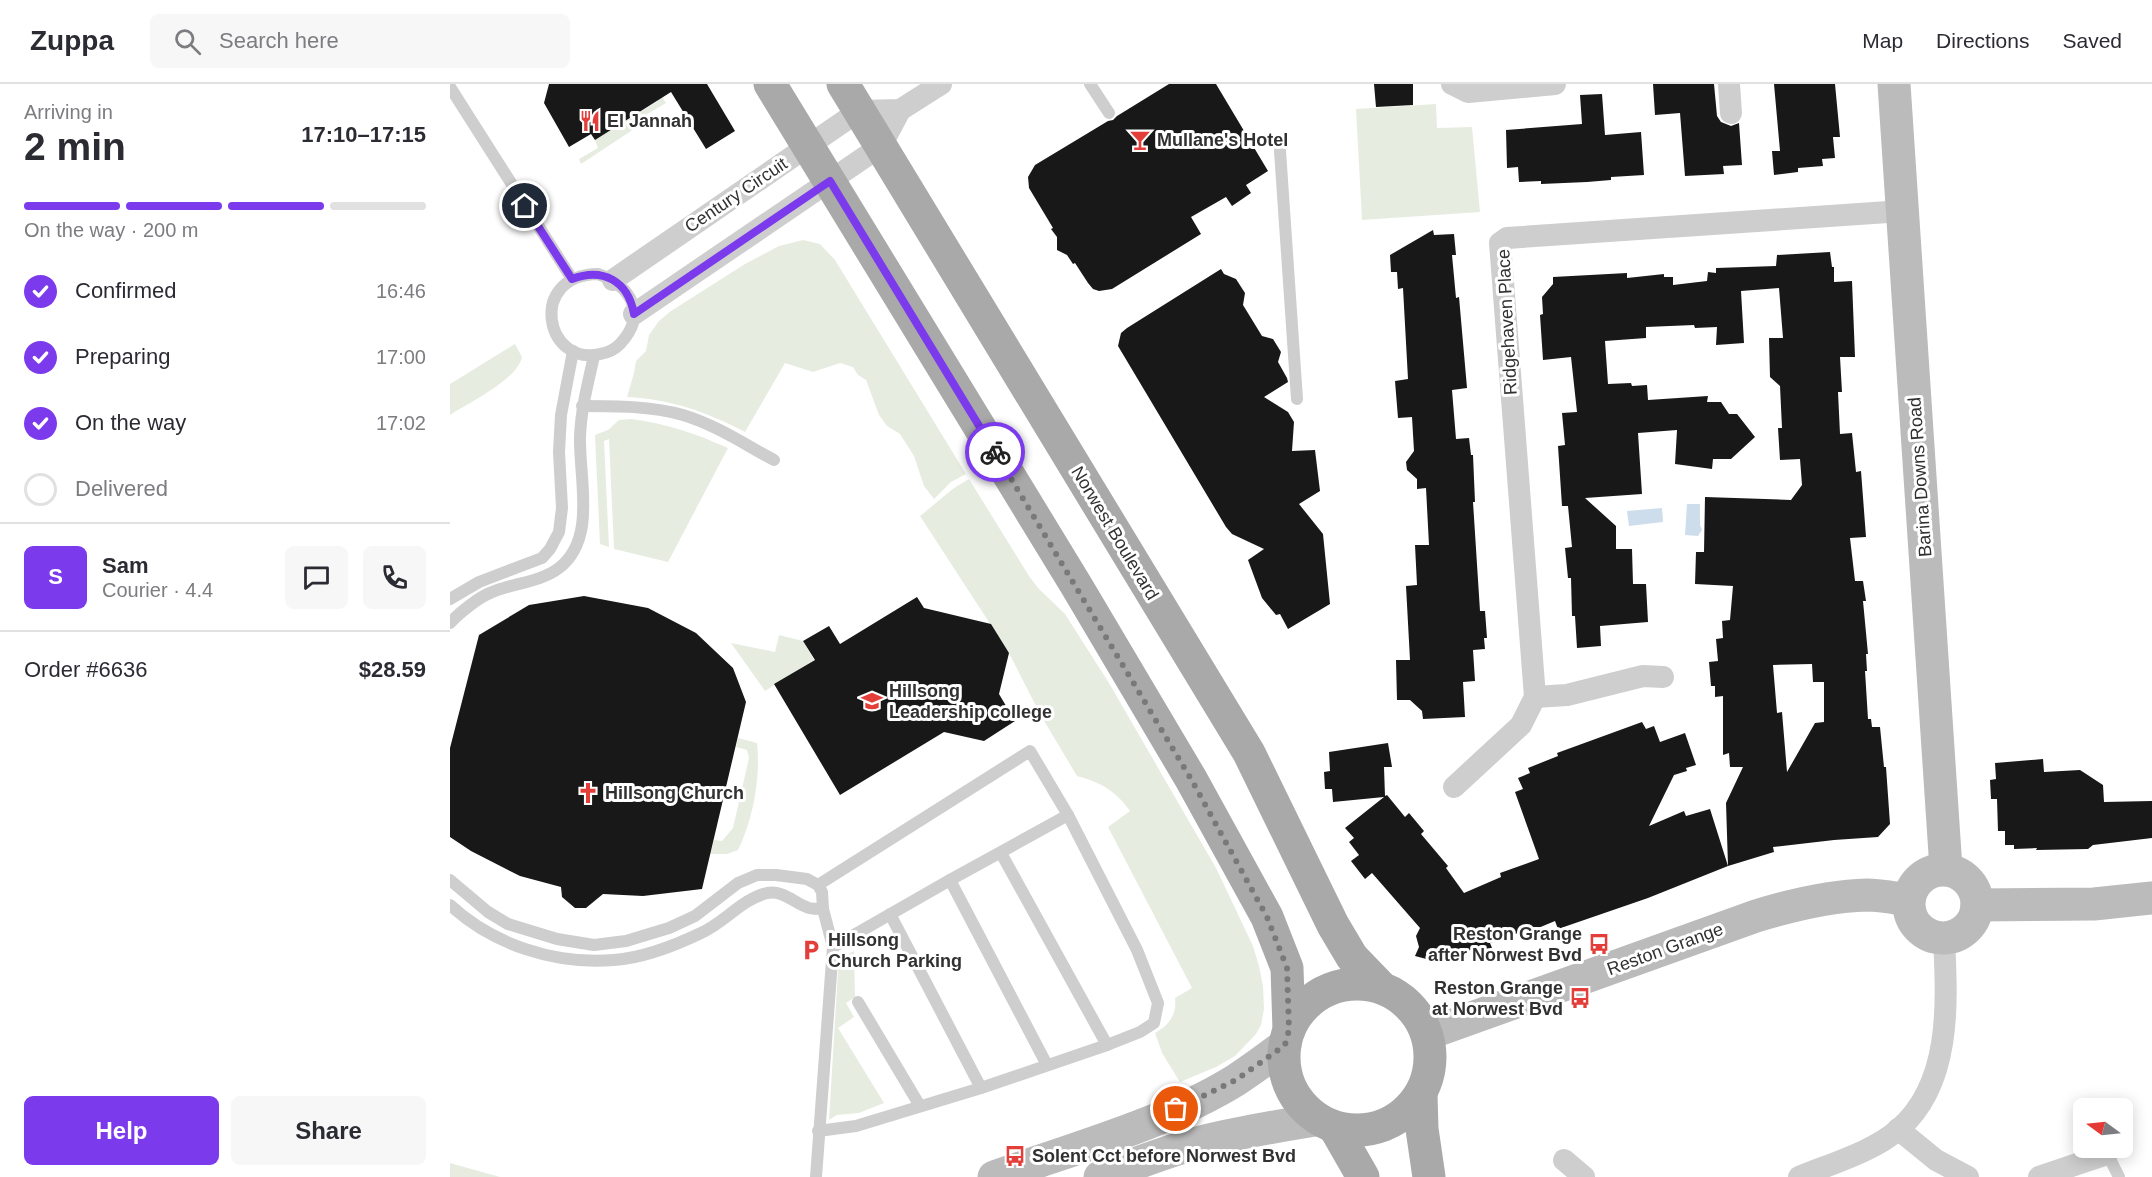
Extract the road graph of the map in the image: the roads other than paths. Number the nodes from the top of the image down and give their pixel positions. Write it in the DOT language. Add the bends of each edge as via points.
graph roads {
  1 [pos="770,84"];
  2 [pos="942,84"];
  3 [pos="1090,84"];
  4 [pos="1452,84"];
  5 [pos="1555,84"];
  6 [pos="1729,84"];
  7 [pos="1894,84"];
  8 [pos="455,87"];
  9 [pos="851,97"];
  10 [pos="900,110"];
  11 [pos="1731,112"];
  12 [pos="1109,113"];
  13 [pos="808,146"];
  14 [pos="881,146"];
  15 [pos="1280,151"];
  16 [pos="830,181"];
  17 [pos="1903,211"];
  18 [pos="572,279"];
  19 [pos="613,280"];
  20 [pos="634,314"];
  21 [pos="573,351"];
  22 [pos="594,356"];
  23 [pos="1297,399"];
  24 [pos="582,406"];
  25 [pos="774,460"];
  26 [pos="479,582"];
  27 [pos="488,593"];
  28 [pos="450,599"];
  29 [pos="451,621"];
  30 [pos="1663,677"];
  31 [pos="1534,697"];
  32 [pos="1454,787"];
  33 [pos="1068,815"];
  34 [pos="1001,853"];
  35 [pos="1946,869"];
  36 [pos="450,880"];
  37 [pos="950,880"];
  38 [pos="818,885"];
  39 [pos="2152,898"];
  40 [pos="1909,900"];
  41 [pos="450,905"];
  42 [pos="1977,906"];
  43 [pos="823,909"];
  44 [pos="890,914"];
  45 [pos="1944,938"];
  46 [pos="833,947"];
  47 [pos="1378,985"];
  48 [pos="858,1002"];
  49 [pos="1427,1034"];
  50 [pos="1287,1038"];
  51 [pos="1107,1045"];
  52 [pos="1047,1065"];
  53 [pos="981,1088"];
  54 [pos="1421,1095"];
  55 [pos="920,1106"];
  56 [pos="1325,1124"];
  57 [pos="1899,1130"];
  58 [pos="818,1131"];
  59 [pos="2088,1158"];
  60 [pos="2110,1158"];
  61 [pos="1564,1160"];
  62 [pos="816,1177"];
  63 [pos="994,1177"];
  64 [pos="1100,1177"];
  65 [pos="1363,1177"];
  66 [pos="1429,1177"];
  67 [pos="1584,1177"];
  68 [pos="1799,1177"];
  69 [pos="1968,1177"];
  70 [pos="2039,1177"];
  71 [pos="2119,1177"];
  1 -- 13 [label="main road"];
  2 -- 10 [label="street"];
  3 -- 12 [label="lane"];
  4 -- 5 [label="street" via="1468,92"];
  6 -- 11 [label="street"];
  7 -- 17 [label="street, Barina Downs Road"];
  8 -- 18 [label="lane"];
  9 -- 10 [label="street"];
  9 -- 13 [label="street, Century Circuit"];
  9 -- 14 [label="main road, Norwest Boulevard"];
  10 -- 14 [label="street"];
  13 -- 16 [label="main road"];
  13 -- 19 [label="street, Century Circuit"];
  14 -- 16 [label="street"];
  14 -- 47 [label="main road, Norwest Boulevard" via="1249,753 1333,925 1352,957"];
  15 -- 23 [label="lane"];
  16 -- 20 [label="street"];
  16 -- 50 [label="main road" via="1101,626 1267,917 1287,968"];
  17 -- 31 [label="street, Ridgehaven Place" via="1507,238 1500,243"];
  17 -- 35 [label="street, Barina Downs Road"];
  18 -- 19 [label="lane" via="598,274"];
  18 -- 21 [label="lane" via="555,297 551,312 555,334"];
  19 -- 20 [label="lane" via="629,296"];
  20 -- 22 [label="lane" via="618,346"];
  21 -- 22 [label="lane"];
  21 -- 26 [label="lane" via="561,415 559,532 542,558"];
  22 -- 24 [label="lane"];
  24 -- 25 [label="lane" via="683,415"];
  24 -- 27 [label="lane" via="583,527 579,542 560,567 545,576"];
  26 -- 27 [label="lane"];
  26 -- 28 [label="lane"];
  27 -- 29 [label="lane"];
  30 -- 31 [label="street" via="1643,676 1567,695"];
  31 -- 32 [label="street, Ridgehaven Place" via="1521,725"];
  33 -- 34 [label="lane"];
  33 -- 38 [label="lane" via="1030,751"];
  33 -- 51 [label="lane" via="1137,950 1158,1003 1154,1023"];
  34 -- 37 [label="lane"];
  34 -- 51 [label="lane"];
  35 -- 40 [label="street" via="1925,874 1911,890"];
  35 -- 42 [label="street" via="1965,877 1972,885"];
  36 -- 38 [label="lane" via="508,924 594,945 626,941 669,928 695,916 757,875 807,879"];
  37 -- 44 [label="lane"];
  37 -- 52 [label="lane"];
  38 -- 43 [label="lane"];
  39 -- 42 [label="street" via="2094,904"];
  40 -- 45 [label="street" via="1914,922 1922,931"];
  40 -- 49 [label="street, Reston Grange" via="1869,895 1794,905"];
  41 -- 43 [label="lane" via="494,937 547,955 581,960 616,960 671,946 704,932 770,892 783,894 810,909"];
  42 -- 45 [label="street" via="1963,931"];
  43 -- 46 [label="lane"];
  44 -- 46 [label="lane"];
  44 -- 53 [label="lane"];
  45 -- 57 [label="street" via="1946,985 1939,1058 1932,1084"];
  46 -- 58 [label="lane"];
  47 -- 49 [label="main road" via="1400,995 1416,1011"];
  47 -- 50 [label="main road" via="1359,982 1322,992 1302,1008"];
  48 -- 55 [label="lane"];
  49 -- 54 [label="main road" via="1430,1059"];
  50 -- 56 [label="main road" via="1285,1066 1289,1088 1300,1105"];
  50 -- 63 [label="street" via="1236,1080 1192,1103"];
  51 -- 52 [label="lane"];
  52 -- 53 [label="lane"];
  53 -- 55 [label="lane"];
  54 -- 56 [label="main road" via="1408,1110 1382,1125 1351,1130"];
  54 -- 66 [label="main road"];
  55 -- 58 [label="lane" via="856,1126"];
  56 -- 64 [label="street" via="1250,1131 1203,1141"];
  56 -- 65 [label="main road"];
  57 -- 68 [label="street"];
  57 -- 69 [label="street" via="1936,1160"];
  58 -- 62 [label="lane"];
  59 -- 70 [label="street"];
  60 -- 71 [label="lane"];
  61 -- 67 [label="street"];
}
